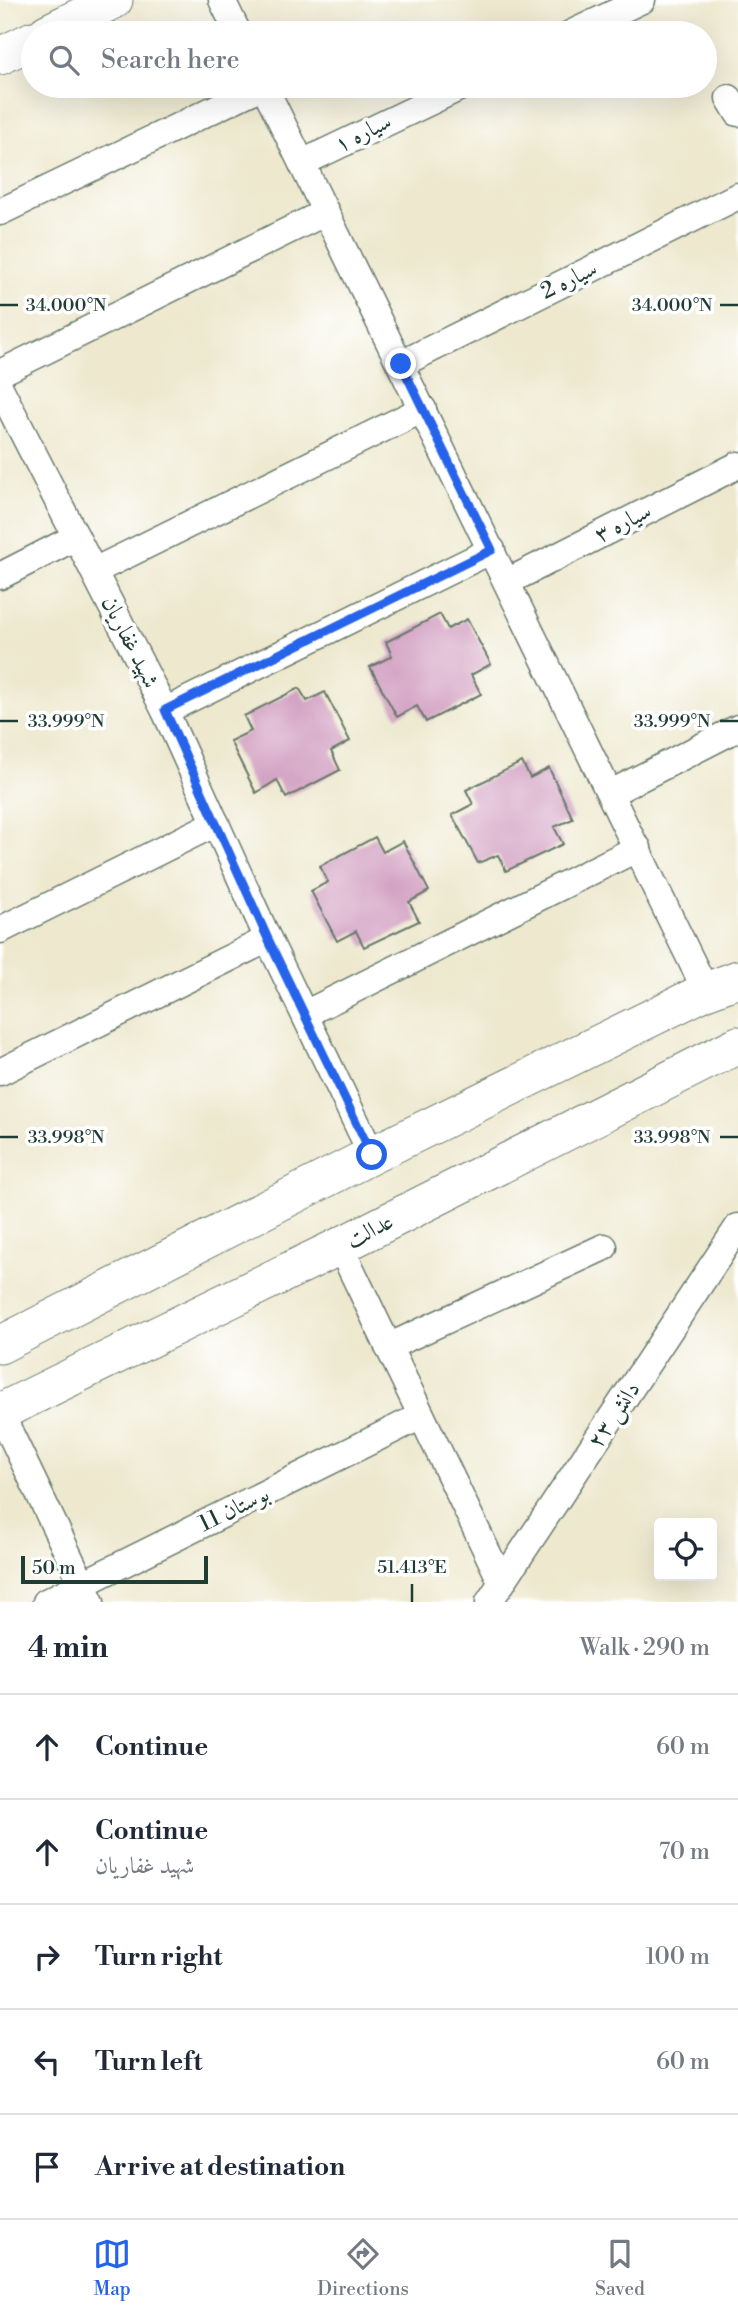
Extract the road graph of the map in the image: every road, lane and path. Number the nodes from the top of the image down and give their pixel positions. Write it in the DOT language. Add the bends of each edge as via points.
graph roads {
  1 [pos="114,0"];
  2 [pos="222,0"];
  3 [pos="642,0"];
  4 [pos="71,21"];
  5 [pos="232,21"];
  6 [pos="597,21"];
  7 [pos="21,46"];
  8 [pos="0,56"];
  9 [pos="238,98"];
  10 [pos="269,98"];
  11 [pos="438,98"];
  12 [pos="302,163"];
  13 [pos="738,196"];
  14 [pos="0,212"];
  15 [pos="326,212"];
  16 [pos="401,364"];
  17 [pos="0,373"];
  18 [pos="0,388"];
  19 [pos="423,409"];
  20 [pos="738,464"];
  21 [pos="76,537"];
  22 [pos="492,550"];
  23 [pos="94,571"];
  24 [pos="0,576"];
  25 [pos="507,582"];
  26 [pos="165,710"];
  27 [pos="738,728"];
  28 [pos="611,793"];
  29 [pos="216,823"];
  30 [pos="638,848"];
  31 [pos="0,930"];
  32 [pos="268,939"];
  33 [pos="722,985"];
  34 [pos="305,1014"];
  35 [pos="738,1045"];
  36 [pos="0,1072"];
  37 [pos="372,1155"];
  38 [pos="738,1227"];
  39 [pos="340,1246"];
  40 [pos="604,1247"];
  41 [pos="0,1345"];
  42 [pos="388,1348"];
  43 [pos="0,1412"];
  44 [pos="421,1416"];
  45 [pos="496,1592"];
  46 [pos="86,1593"];
  47 [pos="46,1602"];
  1 -- 4 [label="street"];
  2 -- 5 [label="street"];
  3 -- 6 [label="street"];
  7 -- 8 [label="street"];
  9 -- 14 [label="street"];
  10 -- 12 [label="street"];
  11 -- 12 [label="street, سیاره ۱"];
  12 -- 15 [label="street"];
  13 -- 16 [label="street, سیاره 2"];
  15 -- 16 [label="street"];
  15 -- 17 [label="street"];
  16 -- 19 [label="street"];
  18 -- 21 [label="street, شهید غفاریان"];
  19 -- 22 [label="street"];
  19 -- 23 [label="street"];
  20 -- 25 [label="street, سیاره ۳"];
  21 -- 23 [label="street, شهید غفاریان"];
  21 -- 24 [label="street"];
  22 -- 25 [label="street"];
  22 -- 26 [label="street"];
  23 -- 26 [label="street, شهید غفاریان"];
  25 -- 28 [label="street"];
  26 -- 29 [label="street, شهید غفاریان"];
  27 -- 28 [label="street"];
  28 -- 30 [label="street"];
  29 -- 31 [label="street"];
  29 -- 32 [label="street, شهید غفاریان"];
  30 -- 33 [label="street"];
  30 -- 34 [label="street"];
  32 -- 34 [label="street, شهید غفاریان"];
  32 -- 36 [label="street"];
  33 -- 37 [label="street"];
  34 -- 37 [label="street, شهید غفاریان"];
  35 -- 39 [label="street, عدالت"];
  37 -- 41 [label="street"];
  38 -- 45 [label="street, دانش ۲۳"];
  39 -- 42 [label="street"];
  39 -- 43 [label="street, عدالت"];
  40 -- 42 [label="street"];
  42 -- 44 [label="street"];
  43 -- 46 [label="street"];
  44 -- 45 [label="street"];
  44 -- 46 [label="street, بوستان 11"];
  46 -- 47 [label="street, بوستان 11"];
}
